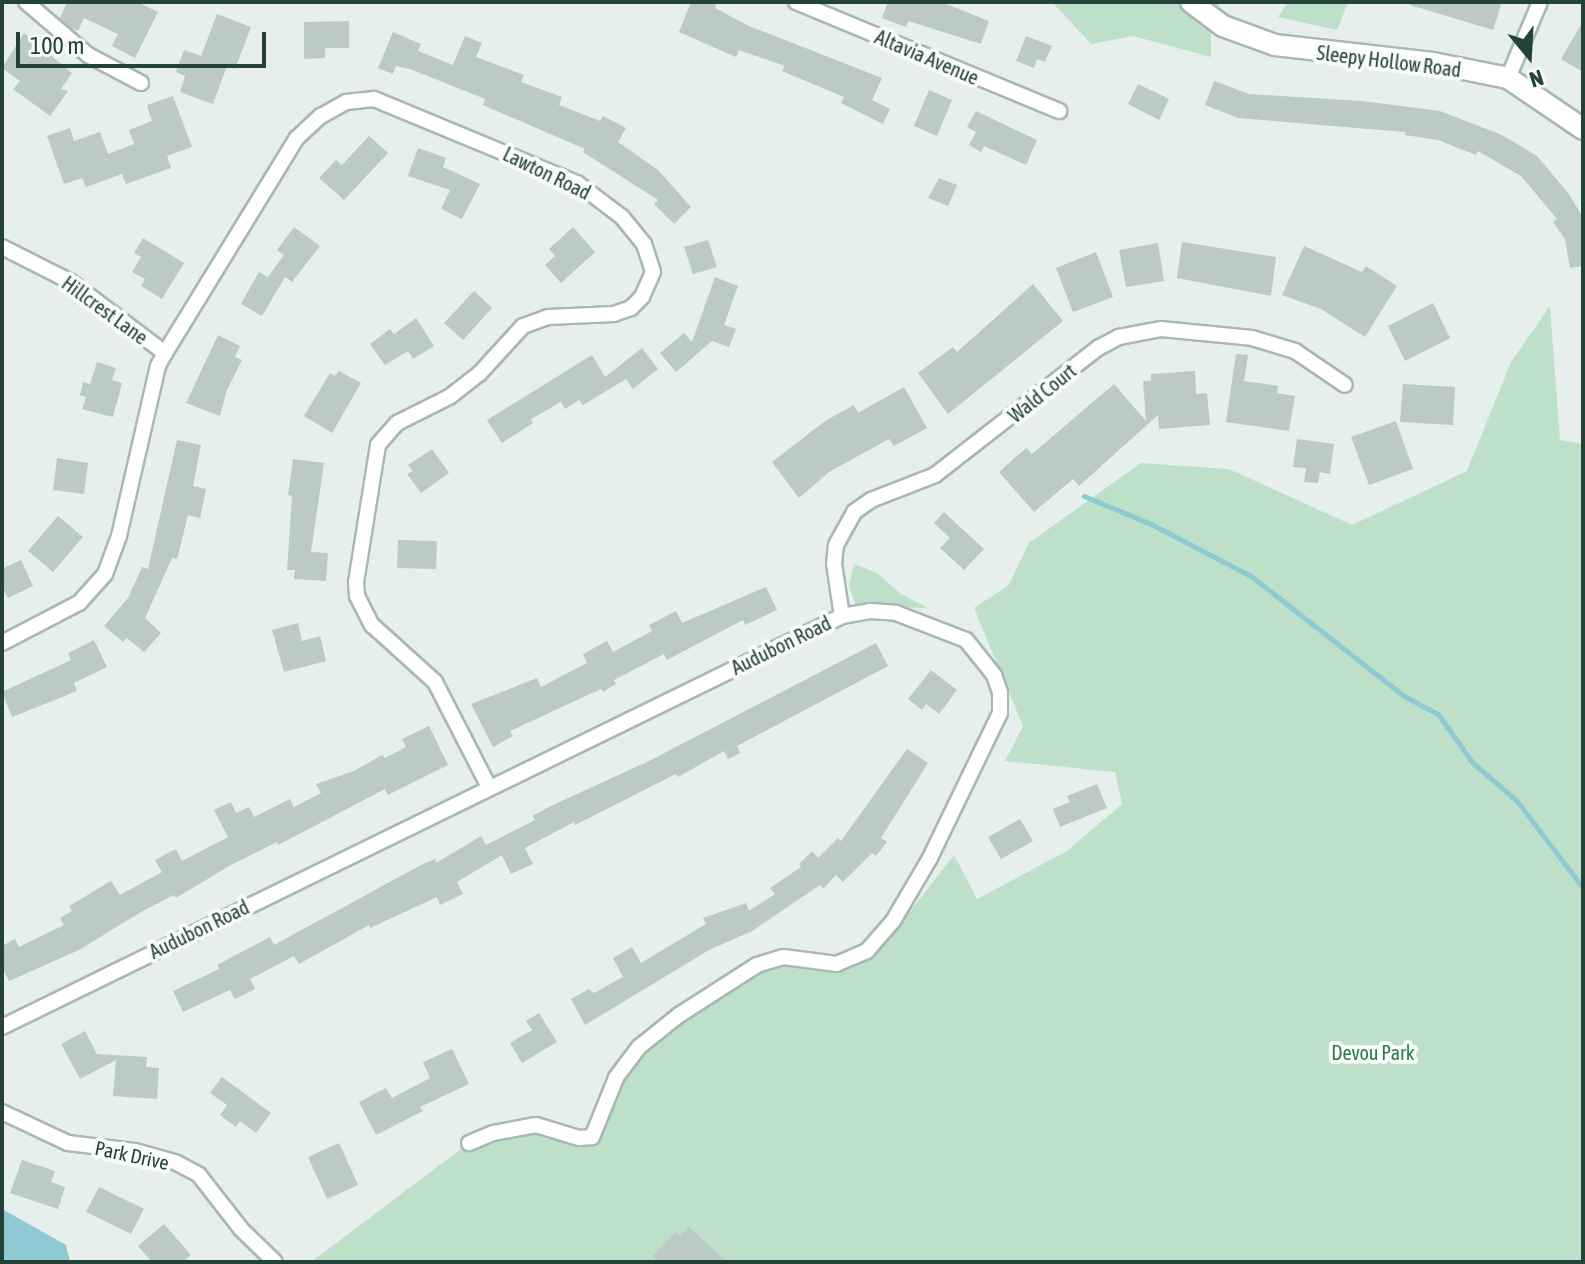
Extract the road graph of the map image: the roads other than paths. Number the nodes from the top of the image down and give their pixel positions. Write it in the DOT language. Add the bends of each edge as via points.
graph roads {
  1 [pos="26,2"];
  2 [pos="796,2"];
  3 [pos="1191,2"];
  4 [pos="1540,2"];
  5 [pos="1508,78"];
  6 [pos="141,83"];
  7 [pos="1059,111"];
  8 [pos="1583,129"];
  9 [pos="2,247"];
  10 [pos="165,353"];
  11 [pos="1345,385"];
  12 [pos="842,616"];
  13 [pos="2,643"];
  14 [pos="489,787"];
  15 [pos="2,1027"];
  16 [pos="2,1112"];
  17 [pos="469,1143"];
  18 [pos="275,1262"];
  1 -- 6 [label="street" via="88,55"];
  2 -- 7 [label="street, Altavia Avenue"];
  3 -- 5 [label="main road, Sleepy Hollow Road" via="1223,26 1275,45 1433,63"];
  4 -- 5 [label="street"];
  5 -- 8 [label="main road, Sleepy Hollow Road"];
  9 -- 10 [label="street, Hillcrest Lane" via="71,282"];
  10 -- 13 [label="street, Lawton Road" via="105,574 79,603"];
  10 -- 14 [label="street, Lawton Road" via="297,138 346,102 384,103 577,183 614,210 644,244 653,272 631,308 614,314 548,317 523,326 480,373 449,397 397,423 378,445 357,596 372,625 435,682"];
  11 -- 12 [label="street, Wald Court" via="1295,351 1252,338 1161,329 1119,337 935,475 854,512 836,545"];
  12 -- 14 [label="street, Audubon Road"];
  12 -- 17 [label="street, Audubon Road" via="896,613 966,640 994,675 1000,692 1000,713 990,739 893,921 867,951 837,964 783,957 757,965 679,1015 639,1047 616,1078 592,1137 536,1125"];
  14 -- 15 [label="street, Audubon Road"];
  16 -- 18 [label="street, Park Drive" via="68,1143 135,1151 199,1175"];
}
